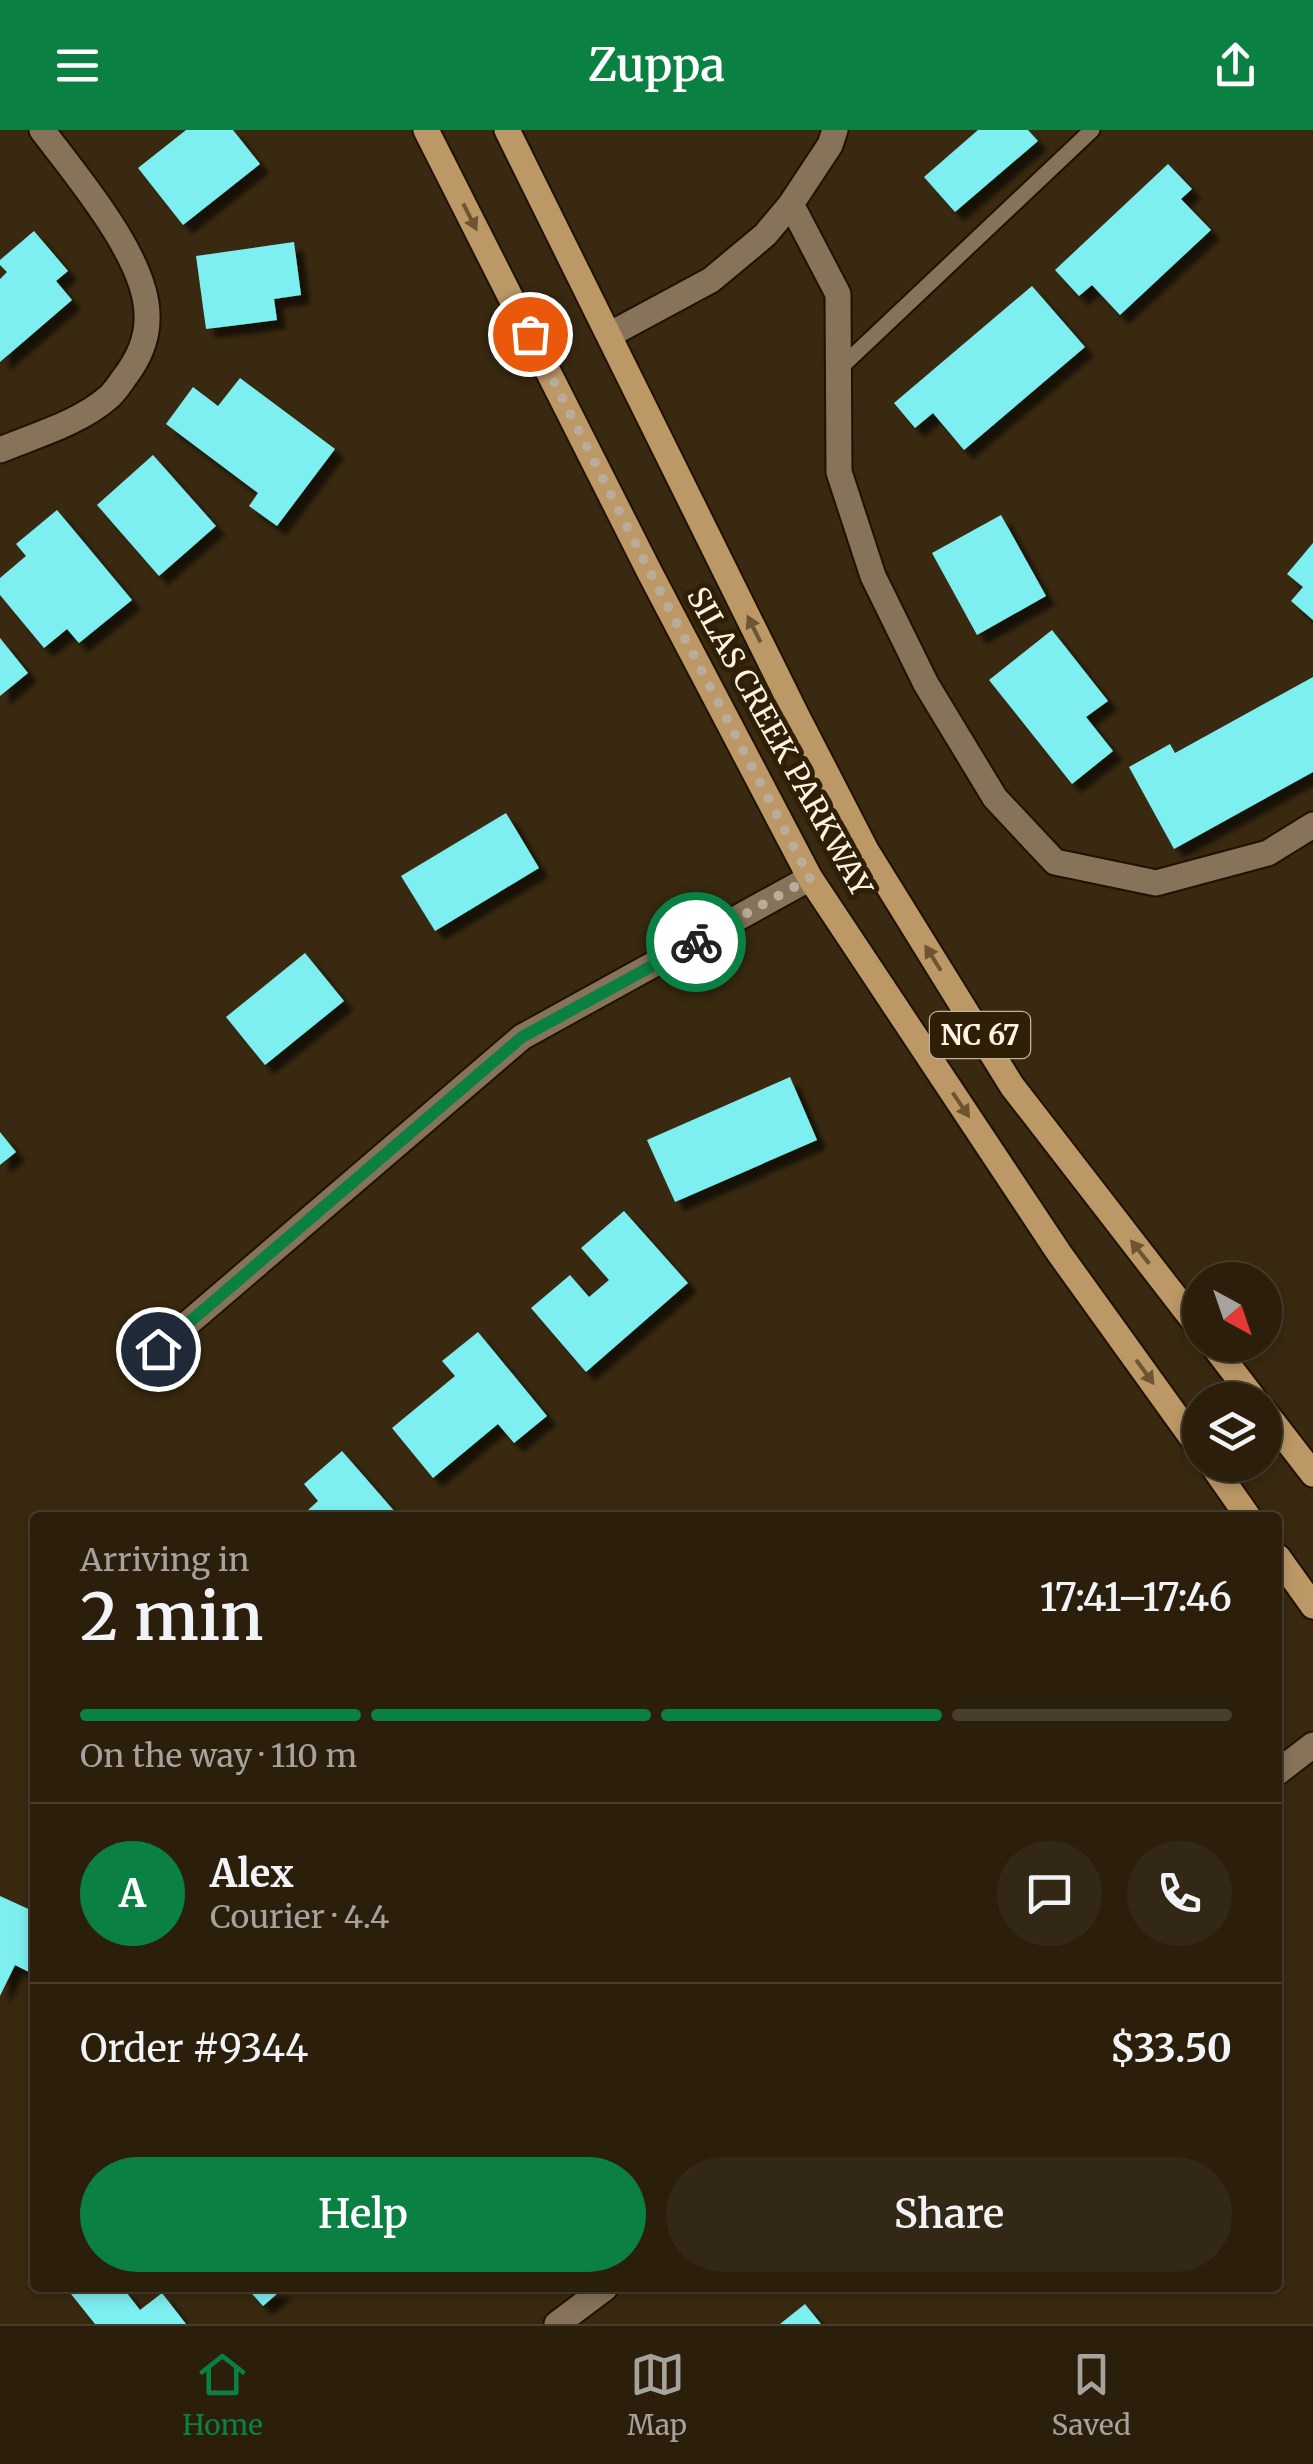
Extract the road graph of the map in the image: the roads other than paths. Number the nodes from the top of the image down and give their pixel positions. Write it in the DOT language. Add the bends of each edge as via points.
graph roads {
  1 [pos="42,130"];
  2 [pos="426,130"];
  3 [pos="507,130"];
  4 [pos="835,130"];
  5 [pos="1092,130"];
  6 [pos="791,204"];
  7 [pos="609,335"];
  8 [pos="838,370"];
  9 [pos="0,450"];
  10 [pos="1313,824"];
  11 [pos="810,878"];
  12 [pos="1182,1305"];
  13 [pos="158,1349"];
  14 [pos="1226,1362"];
  15 [pos="1242,1382"];
  16 [pos="1182,1424"];
  17 [pos="1282,1434"];
  18 [pos="1313,1474"];
  19 [pos="1224,1482"];
  20 [pos="1245,1512"];
  21 [pos="1282,1563"];
  22 [pos="1313,1606"];
  23 [pos="1307,1750"];
  24 [pos="1282,1769"];
  25 [pos="600,2292"];
  26 [pos="557,2324"];
  1 -- 9 [label="street" via="132,260 145,295 146,331 112,395 82,416"];
  2 -- 11 [label="main road, SILAS CREEK PARKWAY / NC 67, one-way"];
  3 -- 7 [label="main road, SILAS CREEK PARKWAY / NC 67"];
  4 -- 6 [label="street"];
  5 -- 8 [label="lane"];
  6 -- 7 [label="street" via="766,235 710,280"];
  6 -- 8 [label="street" via="838,294"];
  12 -- 7 [label="main road, SILAS CREEK PARKWAY / NC 67, one-way" via="1012,1086 866,850"];
  8 -- 10 [label="street" via="839,472 873,576 926,684 995,798 1055,862 1156,883 1268,853"];
  11 -- 13 [label="street" via="522,1037"];
  11 -- 16 [label="main road, SILAS CREEK PARKWAY / NC 67, one-way" via="1059,1253"];
  14 -- 15 [label="main road"];
  17 -- 18 [label="main road"];
  19 -- 20 [label="main road"];
  21 -- 22 [label="main road"];
  23 -- 24 [label="street"];
  25 -- 26 [label="street"];
}
